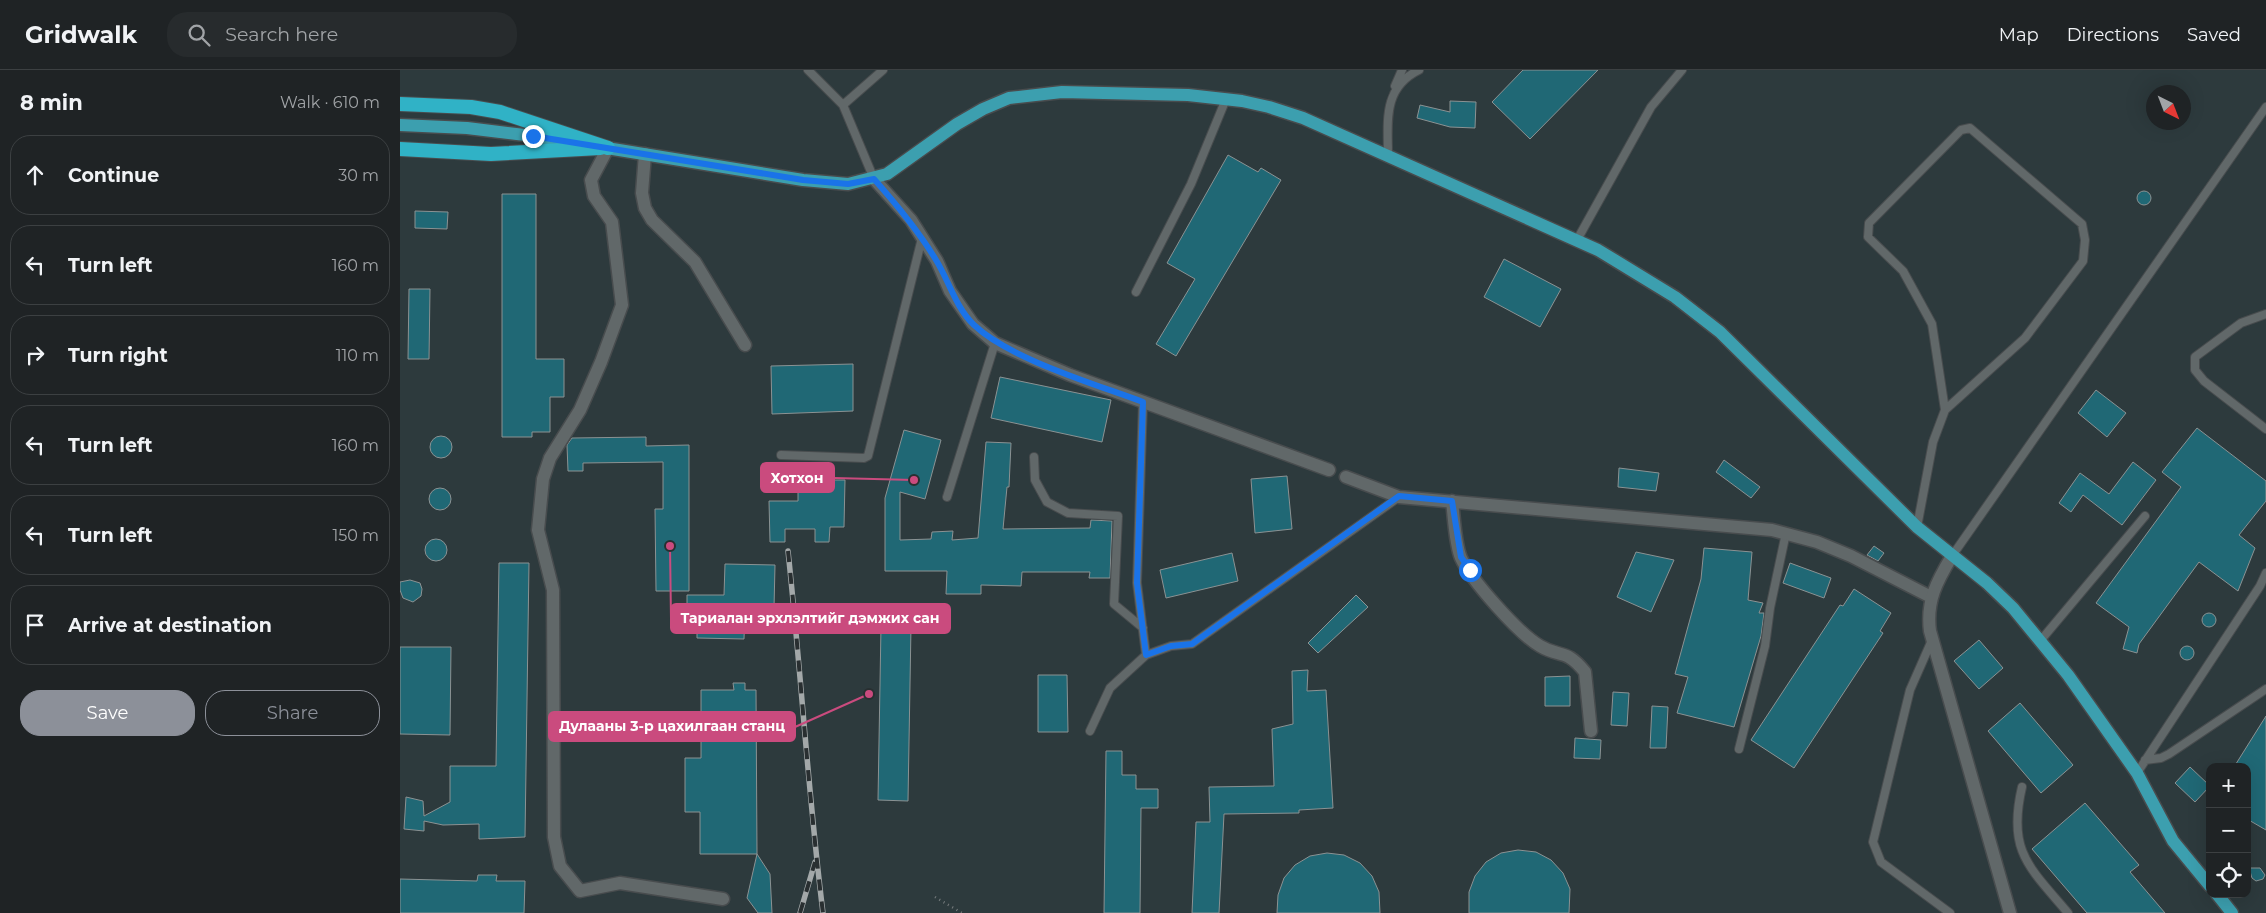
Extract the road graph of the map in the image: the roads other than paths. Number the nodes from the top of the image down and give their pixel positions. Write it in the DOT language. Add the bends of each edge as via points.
graph roads {
  1 [pos="808,70"];
  2 [pos="883,70"];
  3 [pos="1402,70"];
  4 [pos="1419,70"];
  5 [pos="1682,70"];
  6 [pos="1394,90"];
  7 [pos="1226,99"];
  8 [pos="400,104"];
  9 [pos="843,105"];
  10 [pos="2266,107"];
  11 [pos="400,125"];
  12 [pos="608,148"];
  13 [pos="400,149"];
  14 [pos="645,154"];
  15 [pos="1388,156"];
  16 [pos="874,179"];
  17 [pos="922,238"];
  18 [pos="1577,240"];
  19 [pos="1136,292"];
  20 [pos="2266,314"];
  21 [pos="995,343"];
  22 [pos="745,345"];
  23 [pos="1143,402"];
  24 [pos="1944,410"];
  25 [pos="2266,429"];
  26 [pos="781,455"];
  27 [pos="1034,457"];
  28 [pos="1329,470"];
  29 [pos="1346,477"];
  30 [pos="1399,496"];
  31 [pos="947,497"];
  32 [pos="1452,501"];
  33 [pos="2146,516"];
  34 [pos="1917,527"];
  35 [pos="1786,534"];
  36 [pos="1952,556"];
  37 [pos="2266,573"];
  38 [pos="1931,597"];
  39 [pos="1143,628"];
  40 [pos="1932,640"];
  41 [pos="2041,640"];
  42 [pos="1146,655"];
  43 [pos="2266,689"];
  44 [pos="1090,731"];
  45 [pos="1591,731"];
  46 [pos="1739,749"];
  47 [pos="2145,760"];
  48 [pos="2136,773"];
  49 [pos="2022,787"];
  50 [pos="2206,881"];
  51 [pos="2220,898"];
  52 [pos="723,899"];
  53 [pos="1950,913"];
  54 [pos="2010,913"];
  55 [pos="2068,913"];
  56 [pos="2232,913"];
  1 -- 9 [label="lane"];
  2 -- 9 [label="lane"];
  3 -- 6 [label="lane"];
  4 -- 6 [label="lane"];
  5 -- 18 [label="lane" via="1651,107"];
  6 -- 15 [label="lane" via="1388,120"];
  7 -- 15 [label="main road" via="1286,112"];
  7 -- 16 [label="main road" via="1160,93 1062,92 1009,98 972,115 897,168"];
  7 -- 19 [label="lane" via="1191,184"];
  8 -- 12 [label="highway" via="471,107 500,112"];
  9 -- 16 [label="lane"];
  10 -- 36 [label="lane"];
  11 -- 12 [label="main road" via="484,130"];
  12 -- 13 [label="highway" via="491,154"];
  12 -- 14 [label="main road"];
  12 -- 52 [label="street" via="591,180 594,196 612,222 622,305 580,410 550,458 543,479 538,530 553,590 554,836 560,866 580,891 620,883"];
  14 -- 16 [label="main road" via="818,182 848,184"];
  14 -- 22 [label="street" via="642,193 645,208 652,220 695,262"];
  15 -- 18 [label="main road"];
  16 -- 17 [label="street" via="911,220"];
  17 -- 21 [label="street" via="972,324"];
  17 -- 26 [label="lane" via="868,456"];
  18 -- 34 [label="main road" via="1650,280 1720,332"];
  20 -- 25 [label="lane" via="2241,323 2195,357 2195,370 2204,381"];
  21 -- 23 [label="street"];
  21 -- 31 [label="lane"];
  23 -- 28 [label="street"];
  23 -- 39 [label="lane" via="1137,583"];
  24 -- 24 [label="lane" via="2025,338 2082,261 2085,240 2082,224 1970,128 1960,130 1869,223 1868,237 1903,271 1932,324"];
  24 -- 34 [label="lane" via="1933,442"];
  27 -- 39 [label="lane" via="1035,480 1047,502 1068,513 1118,516 1114,604"];
  29 -- 30 [label="street"];
  30 -- 32 [label="street"];
  30 -- 42 [label="lane" via="1192,644 1171,646"];
  32 -- 35 [label="street" via="1772,530"];
  32 -- 45 [label="street" via="1461,557 1515,628 1541,647 1566,654 1585,672"];
  33 -- 41 [label="lane"];
  34 -- 36 [label="main road"];
  35 -- 38 [label="street" via="1851,556"];
  35 -- 46 [label="lane" via="1765,646"];
  36 -- 38 [label="street"];
  36 -- 41 [label="main road" via="1987,583"];
  37 -- 47 [label="lane"];
  38 -- 40 [label="street"];
  39 -- 42 [label="lane"];
  40 -- 53 [label="lane" via="1910,690 1873,842 1881,862"];
  40 -- 54 [label="street"];
  41 -- 48 [label="main road"];
  42 -- 44 [label="lane" via="1110,688"];
  43 -- 47 [label="lane" via="2169,754"];
  47 -- 48 [label="lane"];
  48 -- 50 [label="main road" via="2173,841"];
  49 -- 55 [label="lane" via="2016,811 2018,845 2028,867"];
  51 -- 56 [label="main road"];
}
